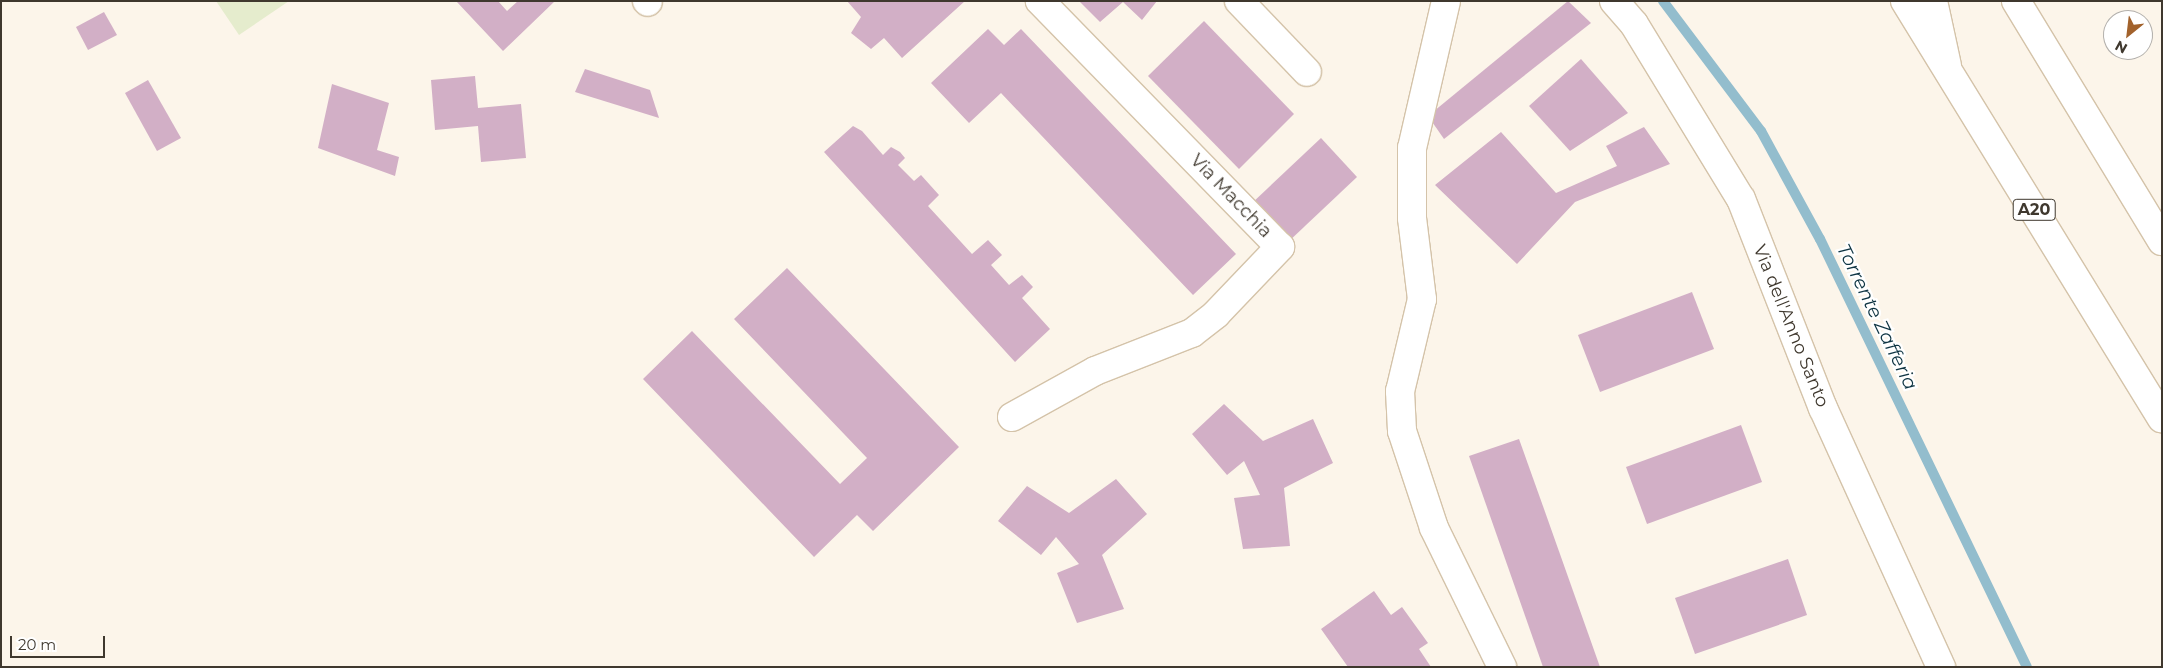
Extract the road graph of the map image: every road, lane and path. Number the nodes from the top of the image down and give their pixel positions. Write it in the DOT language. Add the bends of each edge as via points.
graph roads {
  1 [pos="1040,1"];
  2 [pos="1239,1"];
  3 [pos="1446,1"];
  4 [pos="1614,1"];
  5 [pos="1905,1"];
  6 [pos="1933,1"];
  7 [pos="2004,1"];
  8 [pos="2022,11"];
  9 [pos="1948,71"];
  10 [pos="1308,72"];
  11 [pos="2162,242"];
  12 [pos="1012,417"];
  13 [pos="2162,418"];
  14 [pos="1502,667"];
  15 [pos="1942,667"];
  1 -- 12 [label="main road, Via Macchia" via="1280,247 1216,314 1192,333 1095,370"];
  2 -- 10 [label="main road"];
  3 -- 14 [label="main road" via="1412,148 1412,218 1422,299 1400,391 1402,431 1434,528"];
  4 -- 15 [label="main road, Via dell'Anno Santo" via="1634,24 1740,199 1823,408"];
  5 -- 9 [label="main road, A20"];
  6 -- 9 [label="main road"];
  7 -- 8 [label="main road"];
  8 -- 11 [label="main road"];
  9 -- 13 [label="main road, A20"];
}
